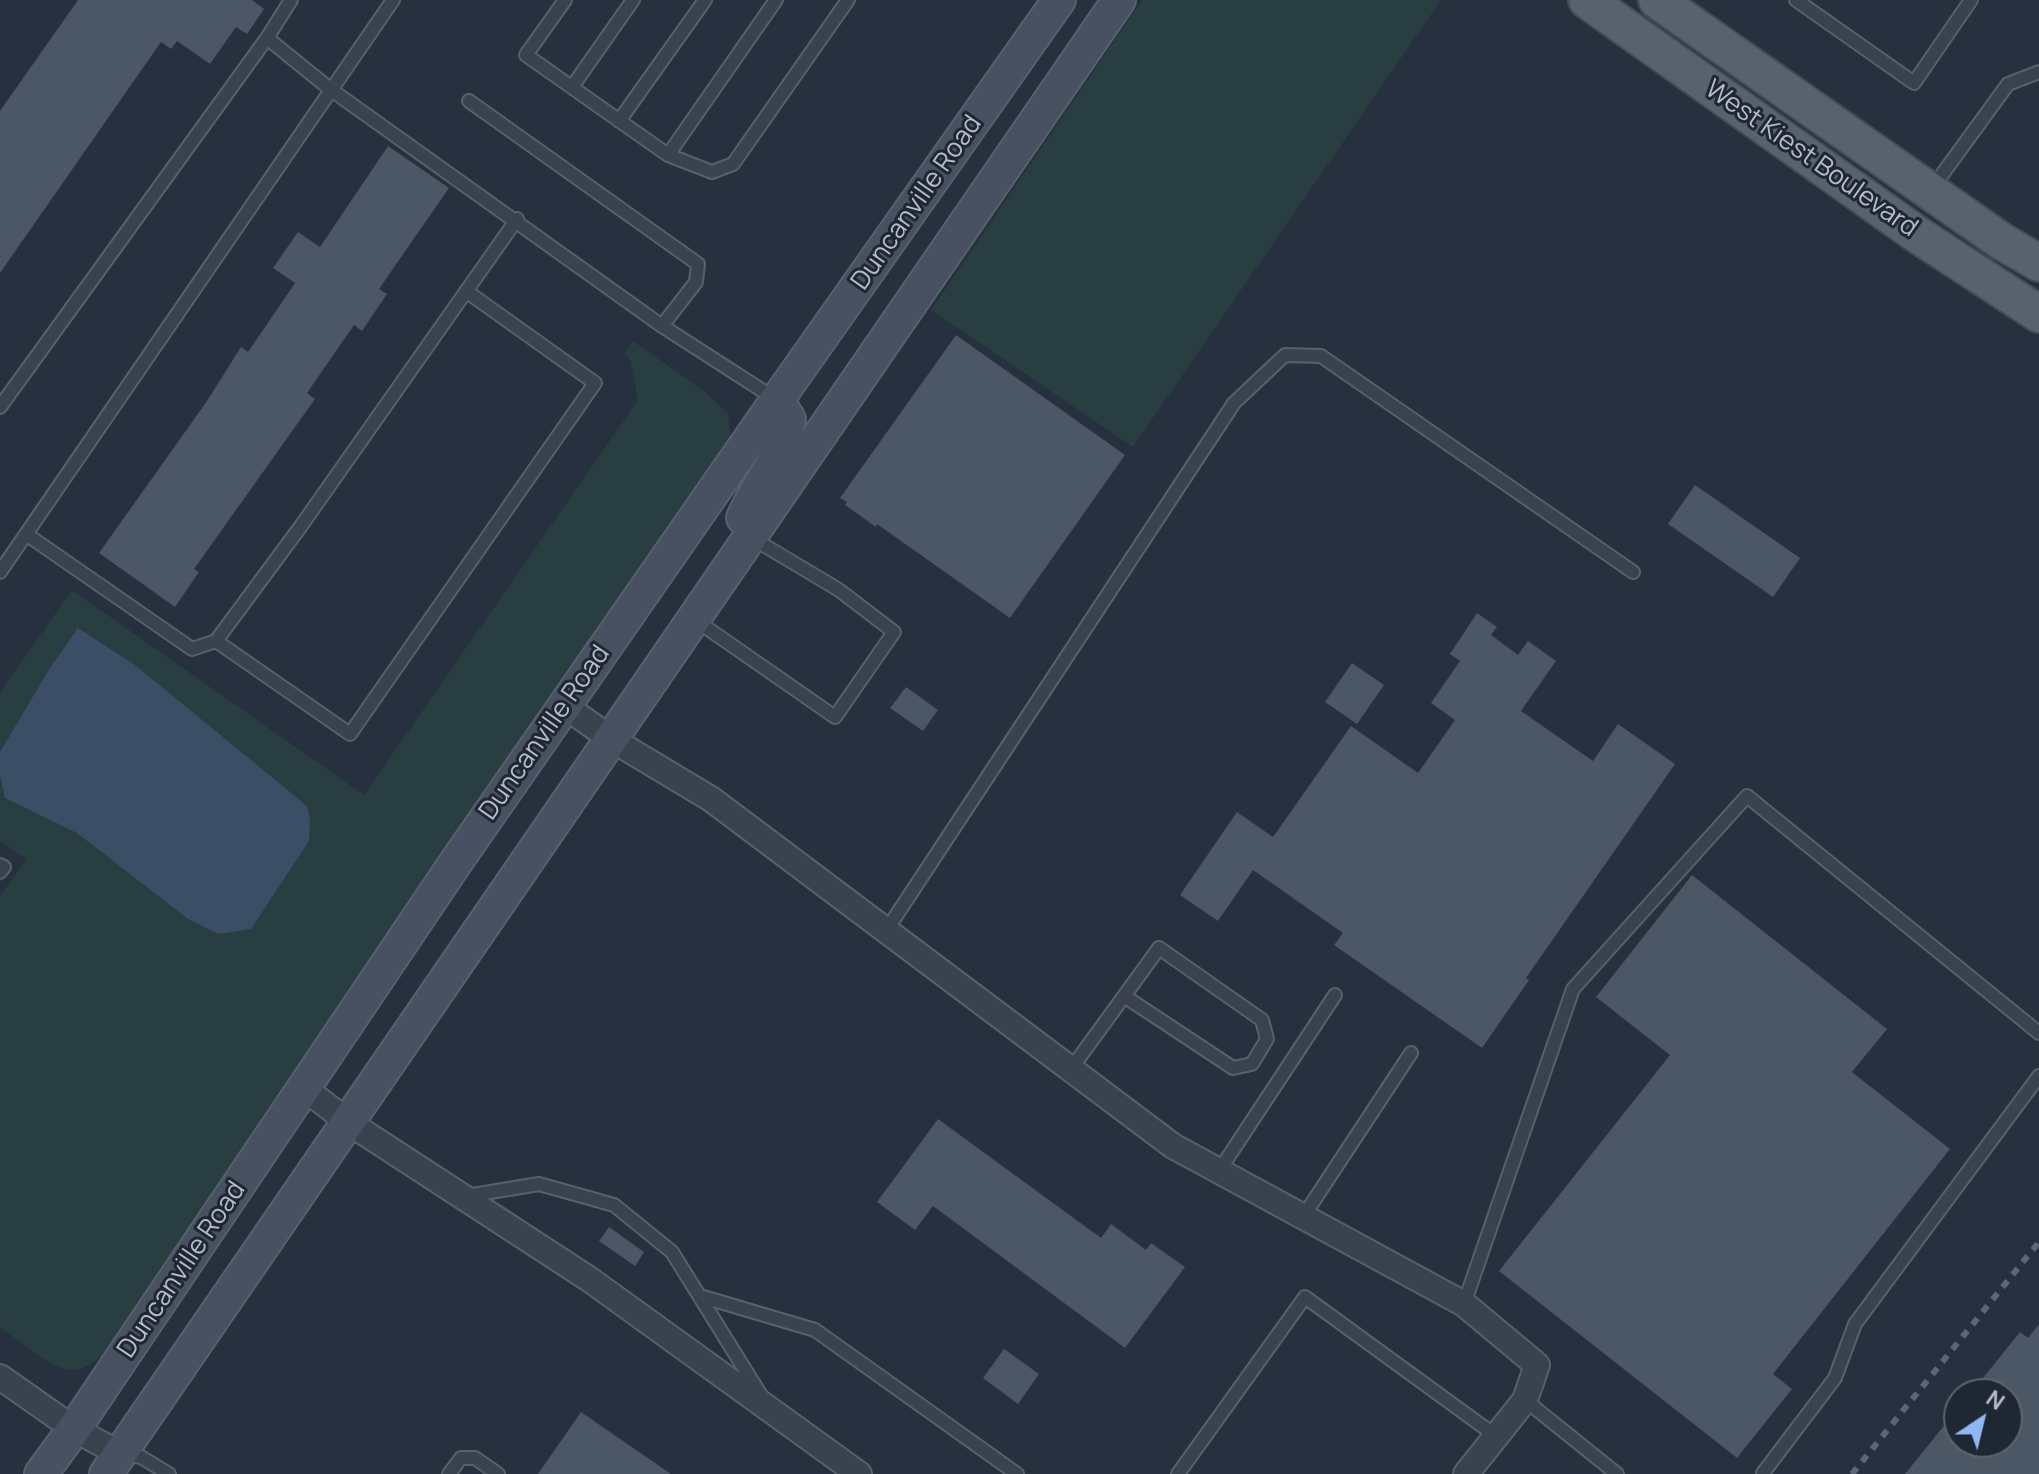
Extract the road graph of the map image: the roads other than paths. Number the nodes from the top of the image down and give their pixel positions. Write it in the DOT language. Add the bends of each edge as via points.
graph roads {
  1 [pos="291,0"];
  2 [pos="393,0"];
  3 [pos="565,0"];
  4 [pos="633,0"];
  5 [pos="705,0"];
  6 [pos="776,0"];
  7 [pos="848,0"];
  8 [pos="1059,0"];
  9 [pos="1119,0"];
  10 [pos="1587,0"];
  11 [pos="1657,0"];
  12 [pos="1796,0"];
  13 [pos="1971,0"];
  14 [pos="267,38"];
  15 [pos="2039,72"];
  16 [pos="572,87"];
  17 [pos="330,89"];
  18 [pos="469,101"];
  19 [pos="619,121"];
  20 [pos="668,155"];
  21 [pos="1921,185"];
  22 [pos="1888,214"];
  23 [pos="517,219"];
  24 [pos="2039,263"];
  25 [pos="466,291"];
  26 [pos="2039,314"];
  27 [pos="662,326"];
  28 [pos="777,400"];
  29 [pos="0,407"];
  30 [pos="825,428"];
  31 [pos="26,534"];
  32 [pos="750,536"];
  33 [pos="0,572"];
  34 [pos="1633,572"];
  35 [pos="694,619"];
  36 [pos="216,641"];
  37 [pos="565,706"];
  38 [pos="611,739"];
  39 [pos="0,865"];
  40 [pos="0,872"];
  41 [pos="886,931"];
  42 [pos="1335,995"];
  43 [pos="1124,996"];
  44 [pos="2039,1033"];
  45 [pos="1411,1053"];
  46 [pos="1071,1069"];
  47 [pos="2039,1076"];
  48 [pos="304,1088"];
  49 [pos="348,1122"];
  50 [pos="1219,1171"];
  51 [pos="463,1196"];
  52 [pos="1303,1217"];
  53 [pos="700,1296"];
  54 [pos="1464,1304"];
  55 [pos="0,1377"];
  56 [pos="1525,1400"];
  57 [pos="770,1410"];
  58 [pos="74,1429"];
  59 [pos="1496,1436"];
  60 [pos="113,1464"];
  61 [pos="1763,1473"];
  62 [pos="41,1474"];
  63 [pos="169,1474"];
  64 [pos="449,1474"];
  65 [pos="498,1474"];
  66 [pos="859,1474"];
  67 [pos="1017,1474"];
  68 [pos="1178,1474"];
  69 [pos="1466,1474"];
  70 [pos="1617,1474"];
  1 -- 14 [label="lane"];
  2 -- 17 [label="lane"];
  3 -- 16 [label="lane" via="526,55"];
  4 -- 16 [label="lane"];
  5 -- 19 [label="lane"];
  6 -- 20 [label="lane"];
  7 -- 20 [label="lane" via="733,164 712,172"];
  8 -- 28 [label="main road, Duncanville Road"];
  9 -- 30 [label="main road, Duncanville Road"];
  10 -- 22 [label="main road, West Kiest Boulevard"];
  11 -- 21 [label="main road, West Kiest Boulevard"];
  12 -- 13 [label="lane" via="1914,83"];
  14 -- 17 [label="lane"];
  14 -- 29 [label="lane"];
  15 -- 21 [label="lane" via="2008,84"];
  16 -- 19 [label="lane"];
  17 -- 23 [label="lane"];
  17 -- 31 [label="lane"];
  18 -- 27 [label="lane" via="698,264 696,282"];
  19 -- 20 [label="lane"];
  21 -- 22 [label="main road"];
  21 -- 24 [label="main road, West Kiest Boulevard"];
  22 -- 26 [label="main road, West Kiest Boulevard"];
  23 -- 25 [label="lane"];
  23 -- 27 [label="lane"];
  25 -- 36 [label="lane"];
  25 -- 36 [label="lane" via="595,383 350,734"];
  27 -- 28 [label="lane"];
  28 -- 30 [label="main road"];
  28 -- 32 [label="main road" via="789,419 786,438 743,518"];
  28 -- 37 [label="main road, Duncanville Road"];
  30 -- 32 [label="main road, Duncanville Road"];
  31 -- 33 [label="lane"];
  31 -- 36 [label="lane" via="192,649"];
  32 -- 35 [label="main road, Duncanville Road"];
  32 -- 35 [label="lane" via="839,590 894,632 835,717"];
  34 -- 41 [label="lane" via="1321,356 1285,355 1234,403"];
  35 -- 38 [label="main road, Duncanville Road"];
  37 -- 38 [label="street"];
  37 -- 48 [label="main road, Duncanville Road"];
  38 -- 41 [label="street" via="711,799"];
  38 -- 49 [label="main road, Duncanville Road"];
  39 -- 40 [label="lane"];
  41 -- 46 [label="street"];
  42 -- 50 [label="lane"];
  43 -- 43 [label="lane" via="1159,948 1262,1020 1267,1039 1252,1064 1233,1068"];
  43 -- 46 [label="lane"];
  44 -- 54 [label="lane" via="1747,796 1573,989"];
  45 -- 52 [label="lane"];
  46 -- 50 [label="street" via="1173,1146"];
  47 -- 61 [label="lane" via="1855,1324 1835,1378"];
  48 -- 49 [label="street"];
  48 -- 58 [label="main road, Duncanville Road"];
  49 -- 51 [label="street"];
  49 -- 60 [label="main road, Duncanville Road"];
  50 -- 52 [label="street"];
  51 -- 53 [label="lane" via="539,1184 614,1205 672,1252"];
  51 -- 57 [label="street"];
  52 -- 54 [label="street"];
  53 -- 57 [label="lane"];
  53 -- 67 [label="lane" via="815,1330"];
  54 -- 56 [label="street" via="1537,1365"];
  55 -- 58 [label="street"];
  56 -- 59 [label="street"];
  56 -- 70 [label="lane"];
  57 -- 66 [label="street"];
  58 -- 60 [label="street"];
  58 -- 62 [label="main road, Duncanville Road"];
  59 -- 68 [label="lane" via="1305,1297"];
  59 -- 69 [label="street"];
  60 -- 63 [label="lane" via="141,1457"];
  64 -- 65 [label="lane" via="461,1458 475,1458"];
}
